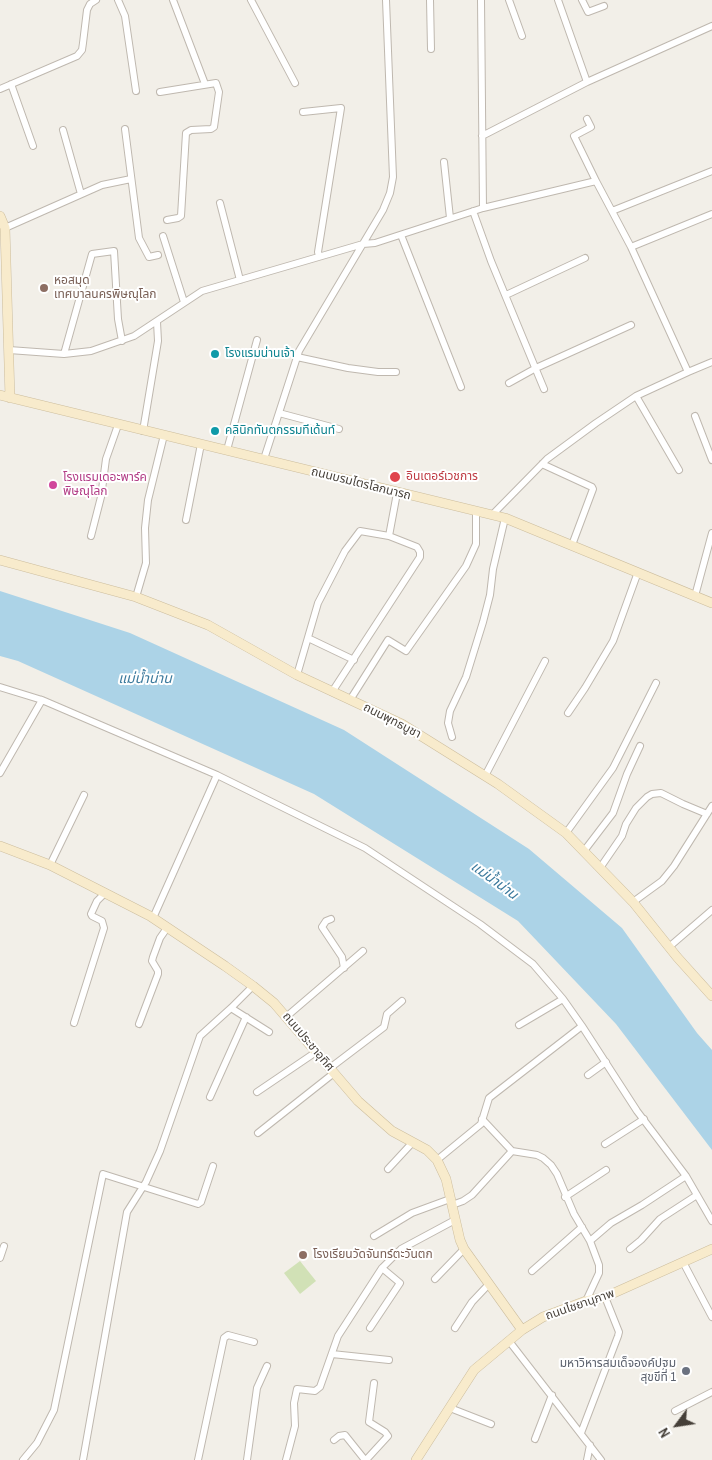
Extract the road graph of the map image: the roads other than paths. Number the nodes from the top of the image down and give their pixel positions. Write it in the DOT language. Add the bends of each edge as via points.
graph roads {
  1 [pos="96,0"];
  2 [pos="118,0"];
  3 [pos="173,0"];
  4 [pos="251,0"];
  5 [pos="386,0"];
  6 [pos="430,0"];
  7 [pos="480,0"];
  8 [pos="509,0"];
  9 [pos="558,0"];
  10 [pos="582,0"];
  11 [pos="604,6"];
  12 [pos="712,26"];
  13 [pos="522,36"];
  14 [pos="431,49"];
  15 [pos="295,82"];
  16 [pos="587,82"];
  17 [pos="11,84"];
  18 [pos="205,84"];
  19 [pos="0,89"];
  20 [pos="136,91"];
  21 [pos="160,92"];
  22 [pos="303,112"];
  23 [pos="587,119"];
  24 [pos="125,129"];
  25 [pos="63,130"];
  26 [pos="482,136"];
  27 [pos="33,146"];
  28 [pos="444,162"];
  29 [pos="712,171"];
  30 [pos="131,179"];
  31 [pos="596,181"];
  32 [pos="81,194"];
  33 [pos="220,203"];
  34 [pos="483,208"];
  35 [pos="473,211"];
  36 [pos="612,211"];
  37 [pos="712,214"];
  38 [pos="0,216"];
  39 [pos="450,218"];
  40 [pos="167,220"];
  41 [pos="4,228"];
  42 [pos="401,235"];
  43 [pos="163,236"];
  44 [pos="363,244"];
  45 [pos="631,247"];
  46 [pos="158,255"];
  47 [pos="319,256"];
  48 [pos="585,258"];
  49 [pos="240,280"];
  50 [pos="506,295"];
  51 [pos="184,302"];
  52 [pos="156,322"];
  53 [pos="631,325"];
  54 [pos="256,340"];
  55 [pos="122,341"];
  56 [pos="10,350"];
  57 [pos="64,354"];
  58 [pos="297,357"];
  59 [pos="712,362"];
  60 [pos="536,368"];
  61 [pos="396,372"];
  62 [pos="688,372"];
  63 [pos="509,384"];
  64 [pos="461,387"];
  65 [pos="544,389"];
  66 [pos="0,396"];
  67 [pos="636,396"];
  68 [pos="10,398"];
  69 [pos="279,413"];
  70 [pos="696,416"];
  71 [pos="118,424"];
  72 [pos="339,429"];
  73 [pos="143,431"];
  74 [pos="164,436"];
  75 [pos="201,444"];
  76 [pos="226,450"];
  77 [pos="264,459"];
  78 [pos="712,460"];
  79 [pos="542,464"];
  80 [pos="679,470"];
  81 [pos="398,493"];
  82 [pos="476,512"];
  83 [pos="492,515"];
  84 [pos="505,518"];
  85 [pos="186,520"];
  86 [pos="712,533"];
  87 [pos="91,536"];
  88 [pos="389,536"];
  89 [pos="572,546"];
  90 [pos="0,560"];
  91 [pos="638,572"];
  92 [pos="696,596"];
  93 [pos="136,598"];
  94 [pos="712,602"];
  95 [pos="308,638"];
  96 [pos="354,660"];
  97 [pos="545,661"];
  98 [pos="297,675"];
  99 [pos="656,683"];
  100 [pos="0,687"];
  101 [pos="332,692"];
  102 [pos="42,700"];
  103 [pos="350,700"];
  104 [pos="568,713"];
  105 [pos="452,737"];
  106 [pos="640,746"];
  107 [pos="0,773"];
  108 [pos="217,775"];
  109 [pos="485,776"];
  110 [pos="84,795"];
  111 [pos="712,806"];
  112 [pos="707,814"];
  113 [pos="566,833"];
  114 [pos="0,846"];
  115 [pos="584,851"];
  116 [pos="50,865"];
  117 [pos="600,868"];
  118 [pos="105,893"];
  119 [pos="634,902"];
  120 [pos="712,910"];
  121 [pos="152,918"];
  122 [pos="331,919"];
  123 [pos="167,928"];
  124 [pos="669,947"];
  125 [pos="363,951"];
  126 [pos="344,968"];
  127 [pos="253,986"];
  128 [pos="712,996"];
  129 [pos="563,999"];
  130 [pos="402,1001"];
  131 [pos="231,1008"];
  132 [pos="286,1016"];
  133 [pos="246,1017"];
  134 [pos="74,1022"];
  135 [pos="139,1024"];
  136 [pos="519,1025"];
  137 [pos="582,1026"];
  138 [pos="269,1032"];
  139 [pos="316,1052"];
  140 [pos="606,1062"];
  141 [pos="332,1071"];
  142 [pos="588,1075"];
  143 [pos="257,1092"];
  144 [pos="210,1097"];
  145 [pos="482,1119"];
  146 [pos="644,1120"];
  147 [pos="258,1133"];
  148 [pos="413,1142"];
  149 [pos="605,1144"];
  150 [pos="512,1151"];
  151 [pos="437,1160"];
  152 [pos="212,1166"];
  153 [pos="388,1169"];
  154 [pos="606,1170"];
  155 [pos="686,1176"];
  156 [pos="144,1187"];
  157 [pos="697,1194"];
  158 [pos="565,1197"];
  159 [pos="451,1202"];
  160 [pos="456,1220"];
  161 [pos="712,1221"];
  162 [pos="582,1227"];
  163 [pos="374,1236"];
  164 [pos="590,1240"];
  165 [pos="4,1246"];
  166 [pos="464,1249"];
  167 [pos="630,1249"];
  168 [pos="712,1249"];
  169 [pos="0,1258"];
  170 [pos="684,1262"];
  171 [pos="382,1268"];
  172 [pos="532,1272"];
  173 [pos="435,1279"];
  174 [pos="489,1284"];
  175 [pos="605,1297"];
  176 [pos="586,1301"];
  177 [pos="712,1317"];
  178 [pos="370,1328"];
  179 [pos="456,1328"];
  180 [pos="522,1330"];
  181 [pos="509,1341"];
  182 [pos="254,1342"];
  183 [pos="332,1354"];
  184 [pos="389,1360"];
  185 [pos="267,1366"];
  186 [pos="374,1383"];
  187 [pos="712,1392"];
  188 [pos="552,1395"];
  189 [pos="450,1408"];
  190 [pos="675,1411"];
  191 [pos="490,1424"];
  192 [pos="581,1433"];
  193 [pos="535,1439"];
  194 [pos="334,1440"];
  195 [pos="590,1446"];
  196 [pos="23,1460"];
  197 [pos="83,1460"];
  198 [pos="198,1460"];
  199 [pos="247,1460"];
  200 [pos="286,1460"];
  201 [pos="366,1460"];
  202 [pos="416,1460"];
  203 [pos="587,1460"];
  204 [pos="601,1460"];
  1 -- 17 [label="street" via="87,10 82,50 77,56"];
  2 -- 20 [label="street" via="124,16"];
  3 -- 18 [label="street"];
  4 -- 15 [label="street"];
  5 -- 44 [label="street" via="392,177 383,210"];
  6 -- 14 [label="street"];
  7 -- 26 [label="street"];
  8 -- 13 [label="street"];
  9 -- 16 [label="street"];
  10 -- 11 [label="street" via="588,12"];
  12 -- 16 [label="street"];
  16 -- 26 [label="street"];
  17 -- 19 [label="street"];
  17 -- 27 [label="street"];
  18 -- 21 [label="street"];
  18 -- 40 [label="street" via="216,83 218,87 215,124 211,129 186,133 181,216"];
  22 -- 47 [label="street" via="341,108"];
  23 -- 31 [label="street" via="591,128 574,136"];
  24 -- 30 [label="street"];
  25 -- 32 [label="street"];
  26 -- 34 [label="street"];
  28 -- 39 [label="street"];
  29 -- 36 [label="street"];
  30 -- 32 [label="street" via="102,185"];
  30 -- 46 [label="street" via="139,238 148,257"];
  31 -- 34 [label="street"];
  31 -- 36 [label="street"];
  32 -- 41 [label="street"];
  33 -- 49 [label="street"];
  34 -- 35 [label="street"];
  35 -- 39 [label="street"];
  35 -- 50 [label="street"];
  36 -- 45 [label="street"];
  37 -- 45 [label="street"];
  38 -- 41 [label="street"];
  39 -- 42 [label="street"];
  41 -- 56 [label="street"];
  42 -- 44 [label="street"];
  42 -- 64 [label="street"];
  43 -- 51 [label="street"];
  44 -- 47 [label="street"];
  44 -- 58 [label="street"];
  45 -- 62 [label="street"];
  47 -- 49 [label="street"];
  48 -- 50 [label="street"];
  49 -- 51 [label="street" via="202,292"];
  50 -- 60 [label="street"];
  51 -- 52 [label="street"];
  52 -- 55 [label="street"];
  52 -- 73 [label="street" via="158,342"];
  53 -- 60 [label="street"];
  54 -- 76 [label="street"];
  55 -- 57 [label="street" via="91,351"];
  55 -- 57 [label="street" via="114,251 92,254"];
  56 -- 57 [label="street"];
  56 -- 68 [label="street"];
  58 -- 61 [label="street" via="348,368"];
  58 -- 69 [label="street"];
  59 -- 62 [label="street"];
  60 -- 63 [label="street"];
  60 -- 65 [label="street"];
  62 -- 67 [label="street"];
  66 -- 68 [label="street, ถนนบรมไตรโลกนารถ"];
  67 -- 79 [label="street"];
  67 -- 80 [label="street"];
  68 -- 71 [label="street, ถนนบรมไตรโลกนารถ"];
  69 -- 72 [label="street"];
  69 -- 77 [label="street"];
  70 -- 78 [label="street"];
  71 -- 73 [label="street, ถนนบรมไตรโลกนารถ"];
  71 -- 87 [label="street" via="106,459 101,498"];
  73 -- 74 [label="street, ถนนบรมไตรโลกนารถ"];
  74 -- 75 [label="street, ถนนบรมไตรโลกนารถ"];
  74 -- 93 [label="street" via="148,500 146,563"];
  75 -- 76 [label="street, ถนนบรมไตรโลกนารถ"];
  75 -- 85 [label="street"];
  76 -- 77 [label="street, ถนนบรมไตรโลกนารถ"];
  77 -- 81 [label="street, ถนนบรมไตรโลกนารถ"];
  79 -- 83 [label="street"];
  79 -- 89 [label="street" via="592,487"];
  81 -- 82 [label="street, ถนนบรมไตรโลกนารถ"];
  81 -- 88 [label="street"];
  82 -- 83 [label="street, ถนนบรมไตรโลกนารถ"];
  82 -- 103 [label="street" via="476,544 466,566 406,651 388,640"];
  83 -- 84 [label="street, ถนนบรมไตรโลกนารถ"];
  84 -- 89 [label="street, ถนนบรมไตรโลกนารถ"];
  84 -- 105 [label="street" via="483,622 466,677 450,710 448,723"];
  86 -- 92 [label="street"];
  88 -- 95 [label="street" via="360,531 345,551 318,603"];
  88 -- 96 [label="street" via="417,547 420,557"];
  89 -- 91 [label="street, ถนนบรมไตรโลกนารถ"];
  90 -- 93 [label="street, ถนนพุทธบูชา"];
  91 -- 92 [label="street, ถนนบรมไตรโลกนารถ"];
  91 -- 104 [label="street" via="613,641"];
  92 -- 94 [label="street, ถนนบรมไตรโลกนารถ"];
  93 -- 98 [label="street, ถนนพุทธบูชา" via="208,625"];
  95 -- 96 [label="street"];
  95 -- 98 [label="street"];
  96 -- 101 [label="street"];
  97 -- 109 [label="street"];
  98 -- 101 [label="street, ถนนพุทธบูชา"];
  99 -- 113 [label="street" via="613,768"];
  100 -- 102 [label="street"];
  101 -- 103 [label="street, ถนนพุทธบูชา"];
  102 -- 107 [label="street"];
  102 -- 108 [label="street"];
  103 -- 109 [label="street, ถนนพุทธบูชา" via="402,724"];
  106 -- 115 [label="street" via="613,813"];
  108 -- 121 [label="street"];
  108 -- 129 [label="street" via="365,848 480,924 533,964"];
  109 -- 113 [label="street, ถนนพุทธบูชา"];
  110 -- 116 [label="street"];
  111 -- 112 [label="street"];
  112 -- 117 [label="street" via="664,794 652,794 636,808"];
  112 -- 119 [label="street" via="662,881"];
  113 -- 115 [label="street, ถนนพุทธบูชา"];
  114 -- 116 [label="street, ถนนประชาอุทิศ"];
  115 -- 117 [label="street, ถนนพุทธบูชา"];
  116 -- 118 [label="street, ถนนประชาอุทิศ"];
  117 -- 119 [label="street, ถนนพุทธบูชา"];
  118 -- 121 [label="street, ถนนประชาอุทิศ"];
  118 -- 134 [label="street" via="91,914 102,921 104,928"];
  119 -- 124 [label="street, ถนนพุทธบูชา"];
  120 -- 124 [label="street"];
  121 -- 123 [label="street, ถนนประชาอุทิศ"];
  122 -- 126 [label="street" via="322,927 342,957"];
  123 -- 127 [label="street, ถนนประชาอุทิศ"];
  123 -- 135 [label="street" via="153,957 158,974"];
  124 -- 128 [label="street, ถนนพุทธบูชา"];
  125 -- 126 [label="street"];
  126 -- 132 [label="street"];
  127 -- 131 [label="street"];
  127 -- 132 [label="street, ถนนประชาอุทิศ"];
  129 -- 136 [label="street"];
  129 -- 137 [label="street"];
  130 -- 141 [label="street" via="386,1014 384,1027"];
  131 -- 133 [label="street"];
  131 -- 156 [label="street" via="200,1036"];
  132 -- 139 [label="street, ถนนประชาอุทิศ"];
  133 -- 138 [label="street"];
  133 -- 144 [label="street"];
  137 -- 140 [label="street"];
  137 -- 145 [label="street" via="489,1098"];
  139 -- 141 [label="street, ถนนประชาอุทิศ"];
  139 -- 143 [label="street"];
  140 -- 142 [label="street"];
  140 -- 146 [label="street"];
  141 -- 147 [label="street"];
  141 -- 148 [label="street, ถนนประชาอุทิศ" via="358,1102 392,1131"];
  145 -- 150 [label="street"];
  145 -- 151 [label="street" via="475,1130"];
  146 -- 149 [label="street"];
  146 -- 155 [label="street"];
  148 -- 151 [label="street, ถนนประชาอุทิศ"];
  148 -- 153 [label="street"];
  150 -- 158 [label="street" via="543,1158 557,1174"];
  150 -- 159 [label="street" via="472,1195 463,1201"];
  151 -- 159 [label="street, ถนนประชาอุทิศ" via="446,1179"];
  152 -- 156 [label="street" via="198,1204"];
  154 -- 158 [label="street"];
  155 -- 157 [label="street"];
  155 -- 164 [label="street"];
  156 -- 196 [label="street" via="103,1174 54,1410 37,1443"];
  156 -- 197 [label="street" via="127,1212"];
  157 -- 161 [label="street"];
  157 -- 167 [label="street" via="660,1219"];
  158 -- 162 [label="street"];
  159 -- 160 [label="street, ถนนประชาอุทิศ"];
  159 -- 163 [label="street" via="412,1213"];
  160 -- 166 [label="street, ถนนประชาอุทิศ"];
  160 -- 171 [label="street" via="401,1249"];
  162 -- 164 [label="street"];
  162 -- 172 [label="street"];
  164 -- 176 [label="street" via="599,1273"];
  165 -- 169 [label="street"];
  166 -- 173 [label="street"];
  166 -- 174 [label="street, ถนนประชาอุทิศ"];
  168 -- 170 [label="street, ถนนไชยานุภาพ"];
  170 -- 175 [label="street, ถนนไชยานุภาพ"];
  170 -- 177 [label="street"];
  171 -- 178 [label="street" via="400,1283"];
  171 -- 183 [label="street" via="338,1336"];
  174 -- 179 [label="street" via="472,1302"];
  174 -- 180 [label="street, ถนนประชาอุทิศ"];
  175 -- 176 [label="street, ถนนไชยานุภาพ"];
  175 -- 192 [label="street" via="618,1336"];
  176 -- 180 [label="street, ถนนไชยานุภาพ" via="543,1317"];
  180 -- 181 [label="street, ถนนไชยานุภาพ"];
  181 -- 188 [label="street"];
  181 -- 189 [label="street, ถนนไชยานุภาพ" via="474,1370"];
  182 -- 198 [label="street" via="228,1335 224,1338"];
  183 -- 184 [label="street"];
  183 -- 200 [label="street" via="320,1387 315,1390 297,1388 295,1426"];
  185 -- 199 [label="street" via="257,1388"];
  186 -- 201 [label="street" via="369,1422 388,1436"];
  187 -- 190 [label="street"];
  188 -- 192 [label="street"];
  188 -- 193 [label="street"];
  189 -- 191 [label="street"];
  189 -- 202 [label="street, ถนนไชยานุภาพ"];
  192 -- 195 [label="street"];
  194 -- 201 [label="street" via="345,1435"];
  195 -- 203 [label="street"];
  195 -- 204 [label="street"];
}
